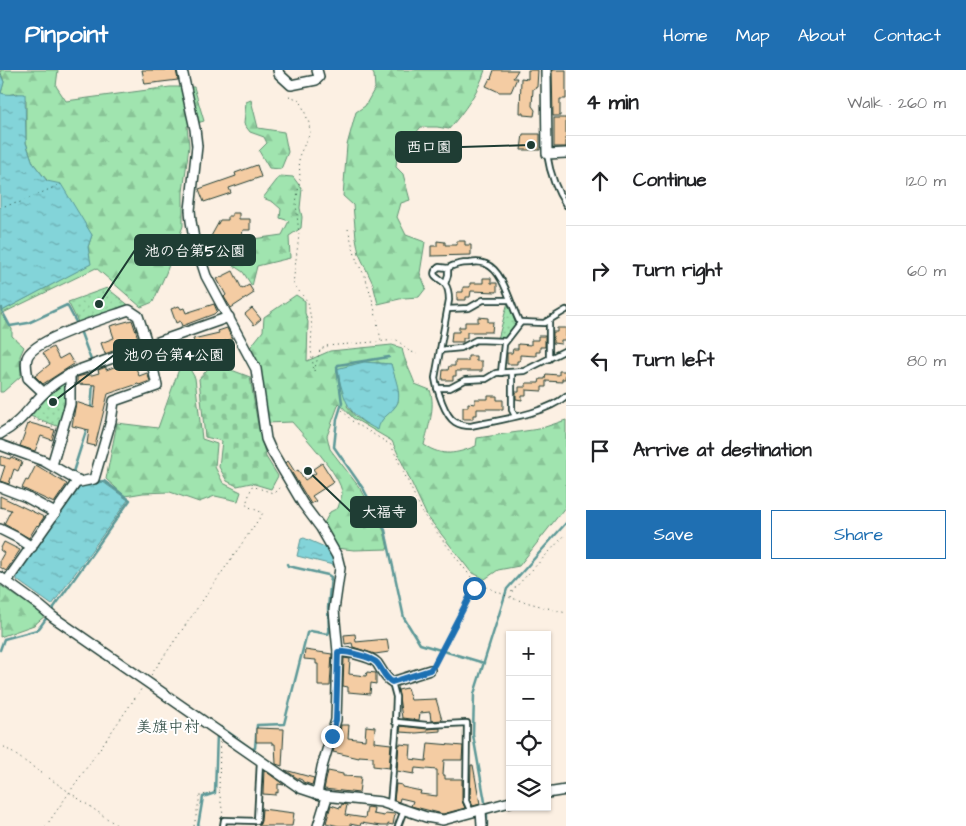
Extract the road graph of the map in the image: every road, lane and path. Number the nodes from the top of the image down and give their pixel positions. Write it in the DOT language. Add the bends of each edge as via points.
graph roads {
  1 [pos="182,70"];
  2 [pos="278,70"];
  3 [pos="317,70"];
  4 [pos="546,70"];
  5 [pos="288,96"];
  6 [pos="566,153"];
  7 [pos="547,154"];
  8 [pos="61,184"];
  9 [pos="566,206"];
  10 [pos="0,207"];
  11 [pos="348,229"];
  12 [pos="448,268"];
  13 [pos="445,284"];
  14 [pos="509,300"];
  15 [pos="448,309"];
  16 [pos="566,310"];
  17 [pos="229,317"];
  18 [pos="549,321"];
  19 [pos="520,323"];
  20 [pos="381,341"];
  21 [pos="506,341"];
  22 [pos="148,346"];
  23 [pos="440,350"];
  24 [pos="566,350"];
  25 [pos="417,354"];
  26 [pos="549,359"];
  27 [pos="500,373"];
  28 [pos="512,373"];
  29 [pos="70,374"];
  30 [pos="437,388"];
  31 [pos="44,393"];
  32 [pos="566,396"];
  33 [pos="342,410"];
  34 [pos="25,416"];
  35 [pos="515,416"];
  36 [pos="62,430"];
  37 [pos="0,434"];
  38 [pos="0,445"];
  39 [pos="52,465"];
  40 [pos="286,475"];
  41 [pos="79,481"];
  42 [pos="0,487"];
  43 [pos="56,513"];
  44 [pos="0,529"];
  45 [pos="566,534"];
  46 [pos="32,547"];
  47 [pos="4,579"];
  48 [pos="477,584"];
  49 [pos="511,598"];
  50 [pos="566,613"];
  51 [pos="338,652"];
  52 [pos="430,670"];
  53 [pos="147,681"];
  54 [pos="392,682"];
  55 [pos="397,722"];
  56 [pos="221,732"];
  57 [pos="0,744"];
  58 [pos="261,759"];
  59 [pos="218,790"];
  60 [pos="566,790"];
  61 [pos="69,792"];
  62 [pos="551,792"];
  63 [pos="317,794"];
  64 [pos="327,797"];
  65 [pos="506,803"];
  66 [pos="390,805"];
  67 [pos="404,810"];
  68 [pos="481,810"];
  69 [pos="224,823"];
  70 [pos="447,823"];
  71 [pos="46,826"];
  72 [pos="118,826"];
  73 [pos="194,826"];
  74 [pos="318,826"];
  75 [pos="398,826"];
  76 [pos="482,826"];
  1 -- 17 [label="street" via="197,146 190,221 206,276"];
  2 -- 3 [label="street" via="291,85 316,80 319,77"];
  4 -- 7 [label="street"];
  5 -- 20 [label="path" via="300,100 310,133 299,156 296,203 299,235 294,284 308,302 314,372 320,350 326,346"];
  6 -- 7 [label="street"];
  7 -- 9 [label="lane" via="553,181"];
  8 -- 10 [label="path"];
  11 -- 20 [label="path" via="373,302"];
  12 -- 13 [label="lane"];
  12 -- 13 [label="lane" via="439,267 435,272 437,279"];
  12 -- 14 [label="lane" via="464,263 486,264 500,278"];
  13 -- 15 [label="lane" via="449,294"];
  14 -- 15 [label="lane" via="483,300 469,308"];
  14 -- 19 [label="lane"];
  15 -- 23 [label="lane"];
  16 -- 18 [label="lane"];
  17 -- 22 [label="street"];
  17 -- 40 [label="street" via="256,369 266,439"];
  18 -- 19 [label="lane"];
  18 -- 26 [label="lane"];
  19 -- 21 [label="lane"];
  20 -- 25 [label="path" via="397,340"];
  21 -- 23 [label="lane" via="476,340 461,348"];
  21 -- 27 [label="lane"];
  22 -- 29 [label="street"];
  22 -- 31 [label="street" via="138,316 129,310 56,336 30,352 26,359 28,378"];
  22 -- 41 [label="street" via="157,386 114,400 94,479"];
  23 -- 30 [label="lane" via="435,372"];
  24 -- 26 [label="lane"];
  26 -- 28 [label="lane"];
  27 -- 28 [label="lane"];
  27 -- 30 [label="lane" via="486,379 465,380 450,388"];
  28 -- 35 [label="lane" via="512,410"];
  29 -- 31 [label="street"];
  29 -- 36 [label="street" via="70,404"];
  30 -- 35 [label="lane" via="450,417 459,424 471,426"];
  31 -- 34 [label="street"];
  32 -- 35 [label="lane" via="551,406"];
  33 -- 48 [label="path" via="352,421 392,445 423,514"];
  34 -- 36 [label="path"];
  34 -- 37 [label="street"];
  36 -- 39 [label="street"];
  38 -- 39 [label="street"];
  39 -- 41 [label="street"];
  40 -- 51 [label="street" via="321,528 338,561 334,618"];
  40 -- 53 [label="path" via="275,492 252,486 246,504 263,513 260,519"];
  41 -- 43 [label="street"];
  42 -- 43 [label="street"];
  43 -- 46 [label="street"];
  44 -- 46 [label="street"];
  45 -- 49 [label="path" via="512,591"];
  46 -- 47 [label="street"];
  47 -- 53 [label="street"];
  48 -- 49 [label="path"];
  48 -- 52 [label="path"];
  49 -- 50 [label="path"];
  51 -- 54 [label="street" via="374,661"];
  51 -- 63 [label="street" via="336,720"];
  52 -- 54 [label="street"];
  53 -- 56 [label="street"];
  53 -- 61 [label="path"];
  54 -- 55 [label="lane" via="396,697 394,722"];
  55 -- 66 [label="lane"];
  55 -- 68 [label="lane" via="427,725 467,723 466,801"];
  56 -- 58 [label="street"];
  56 -- 59 [label="path"];
  57 -- 61 [label="path"];
  58 -- 63 [label="street" via="300,788"];
  58 -- 69 [label="lane" via="257,821"];
  59 -- 69 [label="path"];
  59 -- 73 [label="path" via="200,796"];
  60 -- 62 [label="street"];
  61 -- 71 [label="path"];
  61 -- 72 [label="path"];
  63 -- 64 [label="street"];
  64 -- 66 [label="street"];
  64 -- 74 [label="street"];
  65 -- 68 [label="street"];
  66 -- 67 [label="street"];
  67 -- 70 [label="street"];
  67 -- 75 [label="lane"];
  68 -- 70 [label="street"];
  68 -- 76 [label="street"];
}
